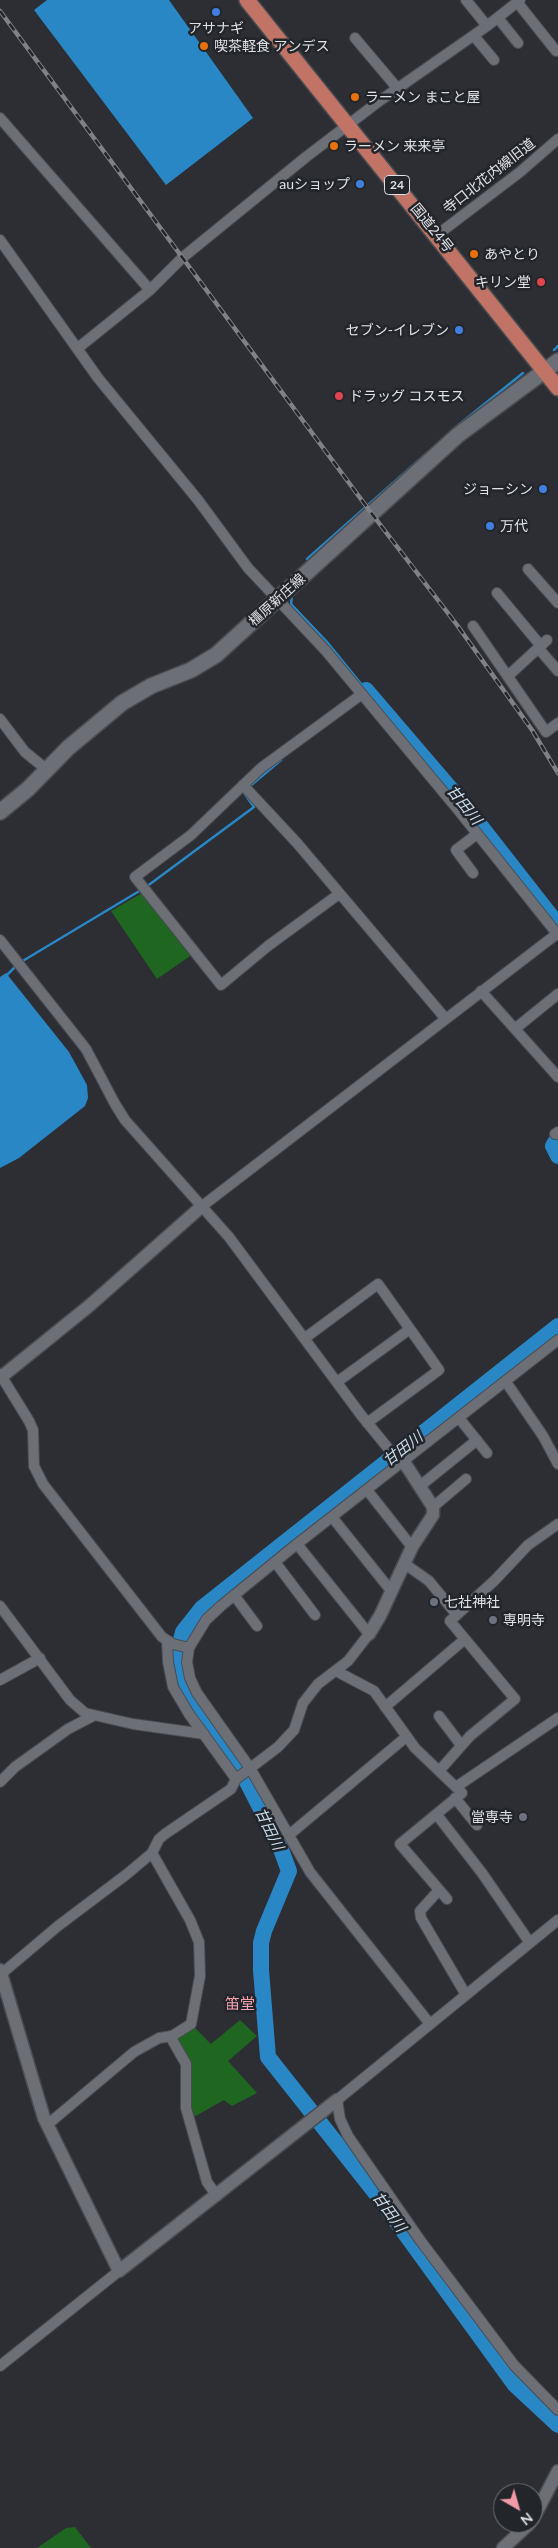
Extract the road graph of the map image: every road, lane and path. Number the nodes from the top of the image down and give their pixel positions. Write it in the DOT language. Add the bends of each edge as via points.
graph roads {
  1 [pos="247,0"];
  2 [pos="466,0"];
  3 [pos="518,1"];
  4 [pos="498,18"];
  5 [pos="487,26"];
  6 [pos="474,36"];
  7 [pos="355,38"];
  8 [pos="518,43"];
  9 [pos="556,51"];
  10 [pos="494,60"];
  11 [pos="398,89"];
  12 [pos="0,118"];
  13 [pos="348,124"];
  14 [pos="558,139"];
  15 [pos="437,234"];
  16 [pos="0,240"];
  17 [pos="150,290"];
  18 [pos="78,348"];
  19 [pos="558,361"];
  20 [pos="545,372"];
  21 [pos="558,388"];
  22 [pos="528,569"];
  23 [pos="497,593"];
  24 [pos="278,598"];
  25 [pos="558,603"];
  26 [pos="473,626"];
  27 [pos="542,645"];
  28 [pos="558,671"];
  29 [pos="509,675"];
  30 [pos="362,694"];
  31 [pos="0,719"];
  32 [pos="558,722"];
  33 [pos="46,769"];
  34 [pos="247,789"];
  35 [pos="0,812"];
  36 [pos="477,834"];
  37 [pos="473,872"];
  38 [pos="339,894"];
  39 [pos="558,934"];
  40 [pos="0,940"];
  41 [pos="481,991"];
  42 [pos="558,994"];
  43 [pos="445,1018"];
  44 [pos="516,1028"];
  45 [pos="558,1077"];
  46 [pos="201,1207"];
  47 [pos="410,1329"];
  48 [pos="305,1338"];
  49 [pos="558,1340"];
  50 [pos="1,1376"];
  51 [pos="337,1382"];
  52 [pos="506,1382"];
  53 [pos="460,1418"];
  54 [pos="367,1423"];
  55 [pos="477,1440"];
  56 [pos="487,1453"];
  57 [pos="402,1462"];
  58 [pos="558,1463"];
  59 [pos="466,1479"];
  60 [pos="420,1486"];
  61 [pos="367,1490"];
  62 [pos="433,1508"];
  63 [pos="332,1517"];
  64 [pos="558,1524"];
  65 [pos="297,1544"];
  66 [pos="412,1547"];
  67 [pos="275,1562"];
  68 [pos="405,1564"];
  69 [pos="392,1592"];
  70 [pos="234,1596"];
  71 [pos="0,1606"];
  72 [pos="456,1614"];
  73 [pos="315,1616"];
  74 [pos="257,1626"];
  75 [pos="369,1634"];
  76 [pos="465,1639"];
  77 [pos="170,1643"];
  78 [pos="186,1648"];
  79 [pos="40,1658"];
  80 [pos="336,1671"];
  81 [pos="0,1680"];
  82 [pos="385,1707"];
  83 [pos="92,1716"];
  84 [pos="439,1716"];
  85 [pos="558,1718"];
  86 [pos="204,1734"];
  87 [pos="406,1737"];
  88 [pos="461,1745"];
  89 [pos="439,1771"];
  90 [pos="243,1773"];
  91 [pos="0,1782"];
  92 [pos="456,1787"];
  93 [pos="455,1798"];
  94 [pos="437,1815"];
  95 [pos="477,1825"];
  96 [pos="289,1835"];
  97 [pos="152,1853"];
  98 [pos="439,1890"];
  99 [pos="446,1899"];
  100 [pos="558,1920"];
  101 [pos="530,1943"];
  102 [pos="0,1973"];
  103 [pos="466,1995"];
  104 [pos="430,2024"];
  105 [pos="170,2036"];
  106 [pos="337,2100"];
  107 [pos="47,2125"];
  108 [pos="217,2196"];
  109 [pos="119,2271"];
  110 [pos="0,2366"];
  111 [pos="558,2410"];
  112 [pos="558,2471"];
  113 [pos="543,2499"];
  114 [pos="519,2533"];
  115 [pos="503,2548"];
  1 -- 13 [label="highway, 国道24号 / 24"];
  2 -- 5 [label="street"];
  3 -- 4 [label="street"];
  3 -- 9 [label="street"];
  4 -- 5 [label="street"];
  4 -- 8 [label="street"];
  5 -- 6 [label="street"];
  6 -- 10 [label="street"];
  6 -- 11 [label="street"];
  7 -- 11 [label="street"];
  11 -- 13 [label="street"];
  12 -- 17 [label="street"];
  13 -- 15 [label="highway, 国道24号 / 24"];
  13 -- 17 [label="street" via="182,258"];
  14 -- 15 [label="street, 寺口北花内線旧道"];
  15 -- 20 [label="highway, 国道24号 / 24"];
  16 -- 18 [label="street"];
  17 -- 18 [label="street"];
  18 -- 24 [label="street" via="107,390 198,500 248,568"];
  19 -- 20 [label="main road, 橿原新庄線"];
  20 -- 21 [label="highway, 国道24号 / 24"];
  20 -- 24 [label="main road, 橿原新庄線" via="458,435"];
  22 -- 25 [label="street"];
  23 -- 27 [label="street"];
  24 -- 30 [label="street"];
  24 -- 33 [label="main road, 橿原新庄線" via="216,655 191,670 136,693"];
  26 -- 29 [label="street"];
  27 -- 28 [label="street"];
  27 -- 29 [label="street"];
  29 -- 32 [label="street" via="546,732"];
  30 -- 34 [label="street" via="261,768"];
  30 -- 36 [label="street"];
  31 -- 33 [label="street" via="25,752"];
  33 -- 35 [label="main road, 橿原新庄線"];
  34 -- 38 [label="street"];
  34 -- 38 [label="street" via="135,877 221,985"];
  36 -- 37 [label="street" via="456,850"];
  36 -- 39 [label="street"];
  38 -- 43 [label="street"];
  39 -- 41 [label="street"];
  40 -- 46 [label="street" via="86,1049 125,1120"];
  41 -- 43 [label="street"];
  41 -- 44 [label="street"];
  42 -- 44 [label="street"];
  43 -- 46 [label="street"];
  44 -- 45 [label="street"];
  46 -- 48 [label="street" via="229,1237"];
  46 -- 50 [label="street" via="90,1306"];
  47 -- 48 [label="street" via="378,1284"];
  47 -- 51 [label="street"];
  47 -- 54 [label="street" via="439,1370"];
  48 -- 51 [label="street"];
  49 -- 52 [label="street"];
  50 -- 77 [label="street" via="33,1430 34,1466 43,1484"];
  51 -- 54 [label="street"];
  52 -- 53 [label="street"];
  52 -- 58 [label="street" via="547,1441"];
  53 -- 55 [label="street"];
  53 -- 57 [label="street"];
  54 -- 57 [label="street"];
  55 -- 56 [label="street"];
  55 -- 60 [label="street"];
  57 -- 60 [label="street"];
  57 -- 61 [label="street"];
  59 -- 62 [label="street"];
  60 -- 62 [label="street"];
  61 -- 63 [label="street"];
  61 -- 66 [label="street"];
  62 -- 66 [label="street" via="433,1515"];
  63 -- 65 [label="street"];
  63 -- 69 [label="street"];
  64 -- 72 [label="street" via="528,1545"];
  65 -- 67 [label="street"];
  65 -- 75 [label="street"];
  66 -- 68 [label="street"];
  67 -- 70 [label="street"];
  67 -- 73 [label="street"];
  68 -- 69 [label="street"];
  68 -- 72 [label="street" via="428,1581"];
  69 -- 75 [label="street"];
  70 -- 74 [label="street"];
  70 -- 78 [label="street" via="206,1620"];
  71 -- 79 [label="street"];
  72 -- 76 [label="street" via="450,1621"];
  75 -- 80 [label="street"];
  76 -- 82 [label="street"];
  76 -- 88 [label="street" via="515,1699"];
  77 -- 78 [label="street"];
  77 -- 86 [label="street" via="168,1669 173,1687"];
  78 -- 90 [label="street" via="190,1678"];
  79 -- 81 [label="street"];
  79 -- 83 [label="street" via="70,1700"];
  80 -- 82 [label="street" via="368,1687"];
  80 -- 90 [label="street" via="318,1684 303,1703 294,1730 278,1747"];
  82 -- 87 [label="street"];
  83 -- 86 [label="street"];
  83 -- 91 [label="street" via="15,1767"];
  84 -- 88 [label="street"];
  85 -- 92 [label="street"];
  86 -- 90 [label="street"];
  87 -- 89 [label="street"];
  87 -- 96 [label="street"];
  88 -- 89 [label="street"];
  89 -- 92 [label="street"];
  90 -- 96 [label="street"];
  90 -- 97 [label="street" via="230,1789 159,1839"];
  92 -- 93 [label="street" via="462,1793"];
  93 -- 94 [label="street"];
  93 -- 95 [label="street"];
  94 -- 98 [label="street" via="400,1844"];
  94 -- 101 [label="street"];
  96 -- 104 [label="street" via="324,1891"];
  97 -- 102 [label="street"];
  97 -- 105 [label="street" via="190,1920 199,1942 201,1958 191,2024"];
  98 -- 99 [label="street"];
  98 -- 103 [label="street" via="420,1911 420,1918"];
  100 -- 101 [label="street"];
  101 -- 103 [label="street"];
  102 -- 107 [label="street"];
  103 -- 104 [label="street"];
  104 -- 106 [label="street"];
  105 -- 107 [label="street" via="159,2038 134,2052"];
  105 -- 108 [label="street" via="188,2071 186,2108 207,2182"];
  106 -- 108 [label="street"];
  106 -- 111 [label="street" via="340,2119 348,2136 420,2240 514,2365"];
  107 -- 109 [label="street"];
  108 -- 109 [label="street"];
  109 -- 110 [label="street"];
  112 -- 113 [label="street"];
  114 -- 115 [label="street"];
}
